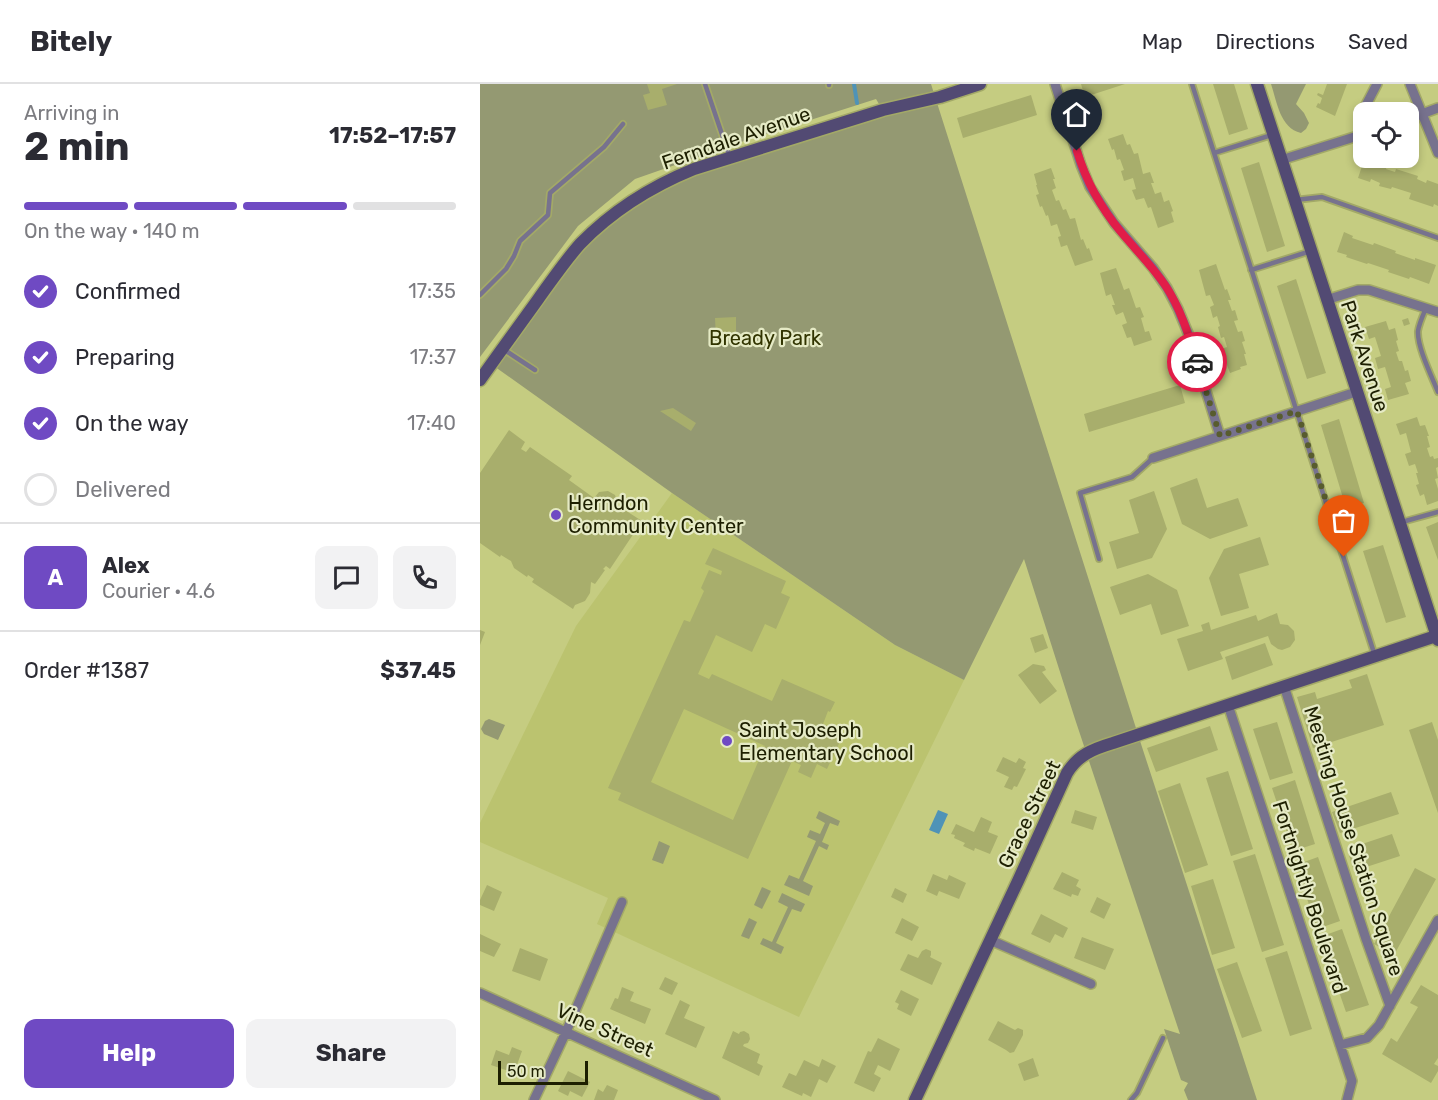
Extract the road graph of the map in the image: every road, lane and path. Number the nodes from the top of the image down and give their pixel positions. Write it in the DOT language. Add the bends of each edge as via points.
graph roads {
  1 [pos="705,84"];
  2 [pos="980,84"];
  3 [pos="1055,84"];
  4 [pos="1192,84"];
  5 [pos="1257,84"];
  6 [pos="1377,84"];
  7 [pos="1410,84"];
  8 [pos="1368,102"];
  9 [pos="1438,108"];
  10 [pos="1422,114"];
  11 [pos="1419,115"];
  12 [pos="624,124"];
  13 [pos="1273,135"];
  14 [pos="1353,137"];
  15 [pos="1214,153"];
  16 [pos="1438,153"];
  17 [pos="730,158"];
  18 [pos="1281,160"];
  19 [pos="1294,200"];
  20 [pos="1438,238"];
  21 [pos="1311,251"];
  22 [pos="1251,270"];
  23 [pos="480,295"];
  24 [pos="1326,300"];
  25 [pos="1426,308"];
  26 [pos="1438,312"];
  27 [pos="502,348"];
  28 [pos="535,370"];
  29 [pos="480,380"];
  30 [pos="1356,392"];
  31 [pos="1438,392"];
  32 [pos="1297,411"];
  33 [pos="1220,436"];
  34 [pos="1153,458"];
  35 [pos="1438,512"];
  36 [pos="1399,523"];
  37 [pos="1099,558"];
  38 [pos="1437,638"];
  39 [pos="1376,656"];
  40 [pos="1284,686"];
  41 [pos="1228,705"];
  42 [pos="621,902"];
  43 [pos="1438,920"];
  44 [pos="990,940"];
  45 [pos="1091,984"];
  46 [pos="480,993"];
  47 [pos="1390,1006"];
  48 [pos="566,1032"];
  49 [pos="1163,1038"];
  50 [pos="1340,1045"];
  51 [pos="534,1100"];
  52 [pos="715,1100"];
  53 [pos="915,1100"];
  54 [pos="1131,1100"];
  55 [pos="1347,1100"];
  1 -- 17 [label="lane"];
  2 -- 17 [label="street, Ferndale Avenue" via="864,115"];
  3 -- 33 [label="street" via="1090,187 1114,223 1153,268 1178,309"];
  4 -- 15 [label="lane"];
  5 -- 13 [label="street, Park Avenue"];
  6 -- 8 [label="street"];
  7 -- 10 [label="street"];
  9 -- 10 [label="street"];
  10 -- 11 [label="street"];
  10 -- 16 [label="street"];
  12 -- 23 [label="lane" via="604,147 550,193 549,215 520,241 506,269"];
  13 -- 15 [label="lane"];
  13 -- 18 [label="street, Park Avenue"];
  14 -- 18 [label="street"];
  15 -- 22 [label="lane"];
  17 -- 27 [label="street, Ferndale Avenue" via="664,181 611,217 564,263"];
  18 -- 19 [label="street, Park Avenue"];
  19 -- 20 [label="lane" via="1322,197"];
  19 -- 21 [label="street, Park Avenue"];
  21 -- 22 [label="lane"];
  21 -- 24 [label="street, Park Avenue"];
  22 -- 32 [label="lane"];
  24 -- 25 [label="street" via="1369,290"];
  24 -- 30 [label="street, Park Avenue"];
  25 -- 26 [label="street"];
  25 -- 31 [label="lane" via="1419,339"];
  27 -- 28 [label="lane"];
  27 -- 29 [label="street, Ferndale Avenue"];
  30 -- 32 [label="street"];
  30 -- 36 [label="street, Park Avenue"];
  32 -- 33 [label="street"];
  32 -- 39 [label="lane"];
  33 -- 34 [label="street"];
  34 -- 37 [label="lane" via="1132,477 1080,493"];
  35 -- 36 [label="lane"];
  36 -- 38 [label="street, Park Avenue"];
  38 -- 39 [label="street, Grace Street"];
  39 -- 40 [label="street, Grace Street"];
  40 -- 41 [label="street, Grace Street"];
  40 -- 47 [label="street, Meeting House Station Square"];
  41 -- 44 [label="street, Grace Street" via="1089,751 1079,758 1067,773"];
  41 -- 50 [label="street, Fortnightly Boulevard"];
  42 -- 48 [label="street"];
  43 -- 47 [label="street"];
  44 -- 45 [label="street"];
  44 -- 53 [label="street, Grace Street"];
  46 -- 48 [label="street, Vine Street"];
  47 -- 50 [label="street" via="1367,1038"];
  48 -- 51 [label="street"];
  48 -- 52 [label="street, Vine Street"];
  49 -- 54 [label="lane"];
  50 -- 55 [label="street, Fortnightly Boulevard" via="1352,1080"];
}
